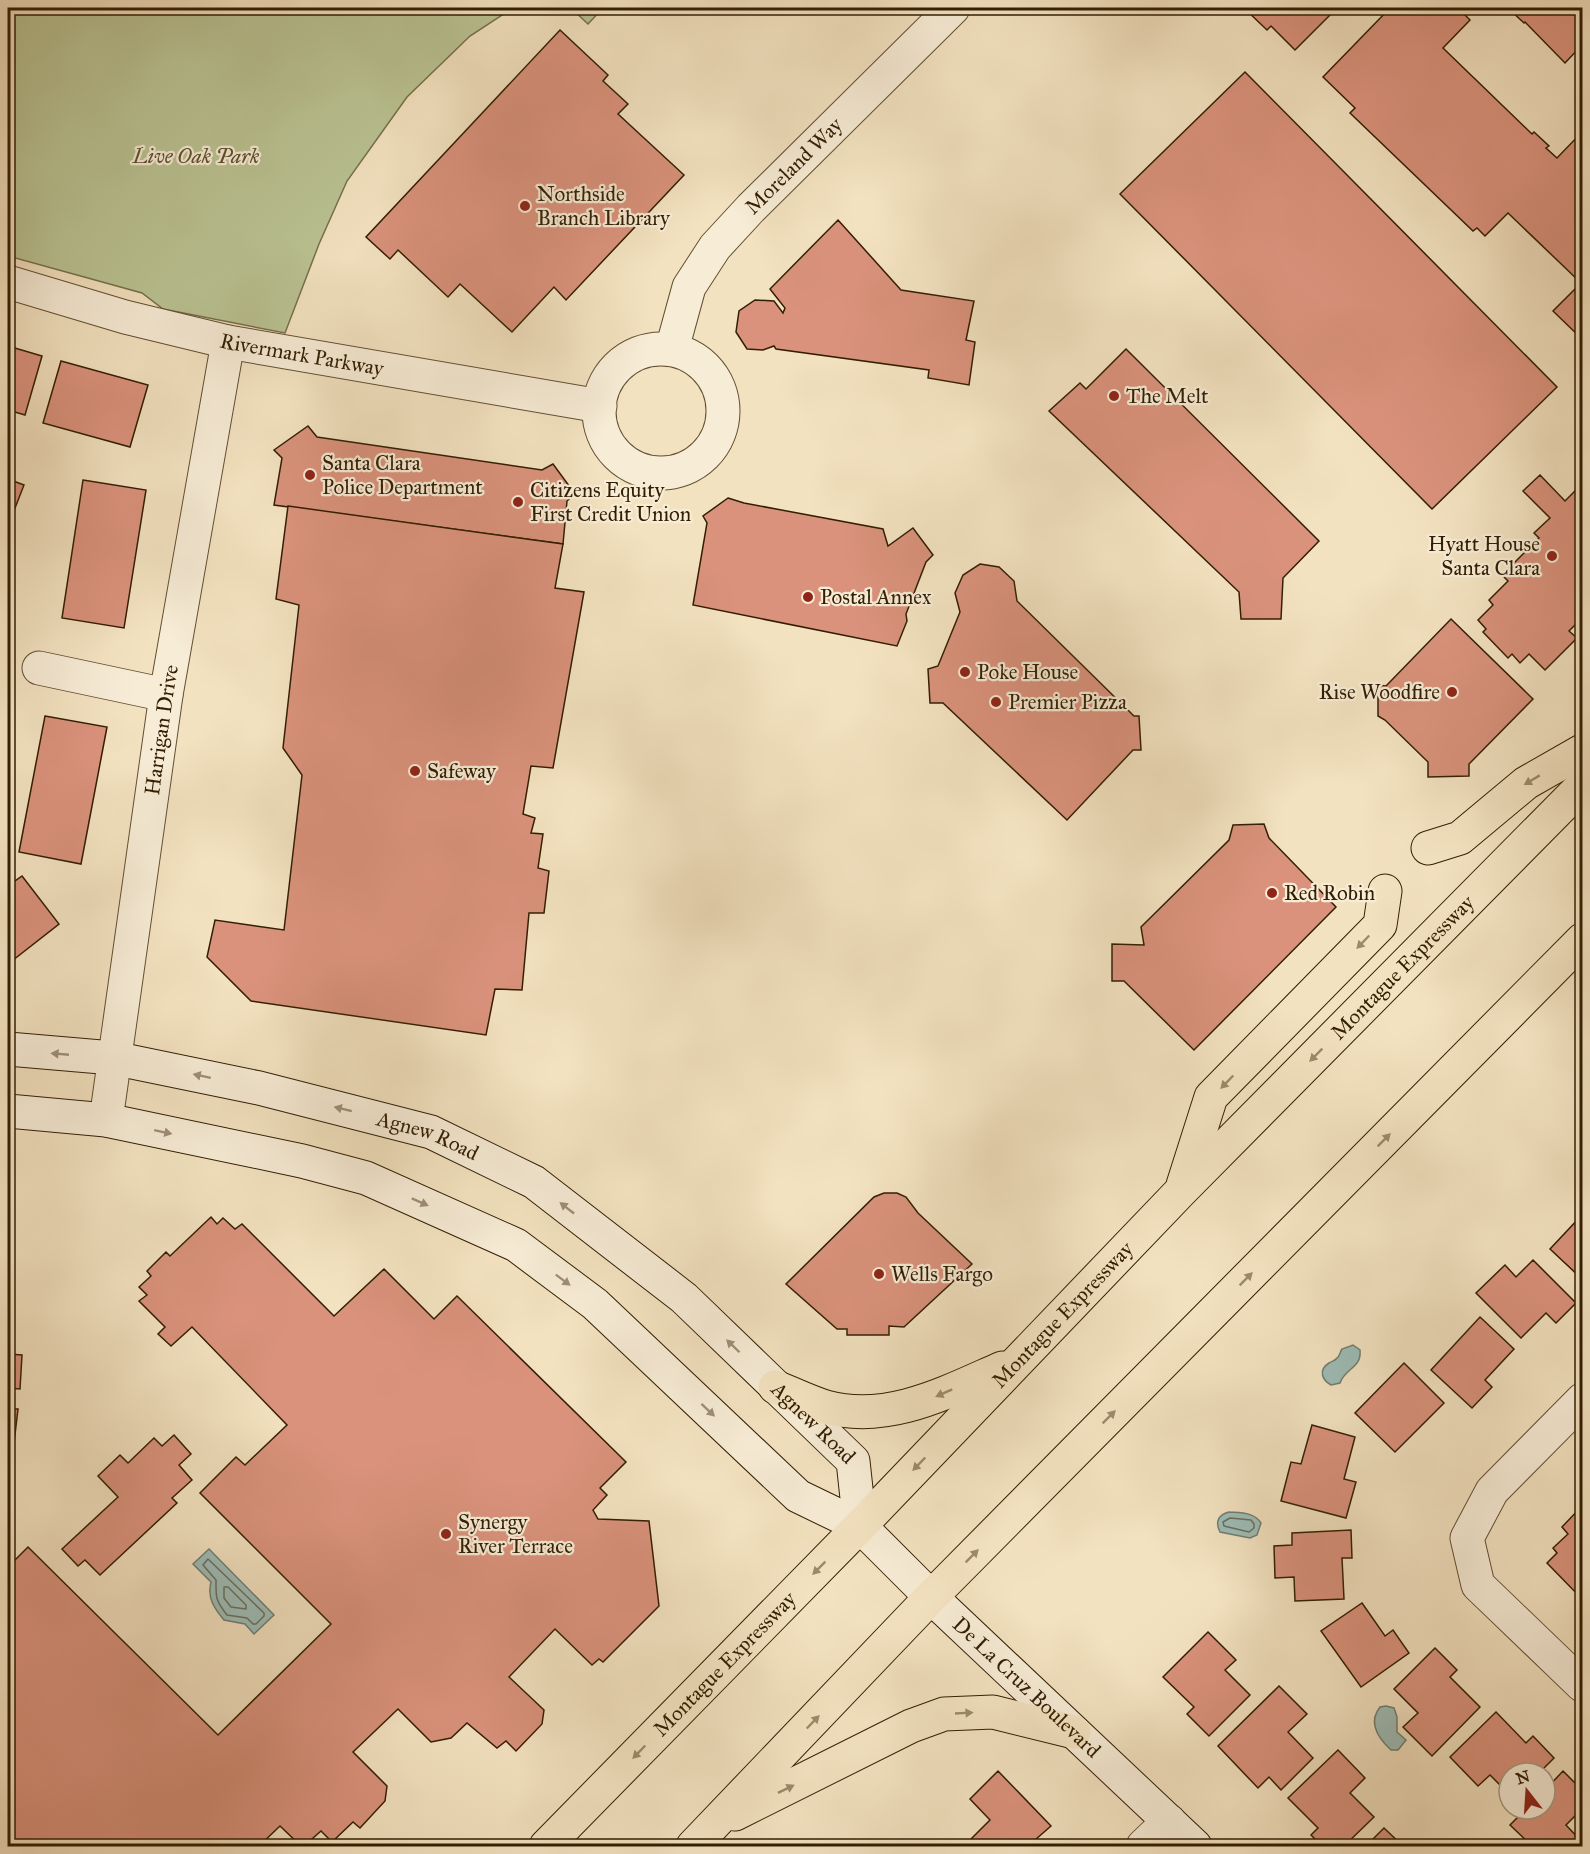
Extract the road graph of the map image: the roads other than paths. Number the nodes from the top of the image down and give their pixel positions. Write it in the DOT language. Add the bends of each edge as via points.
graph roads {
  1 [pos="953,8"];
  2 [pos="8,282"];
  3 [pos="228,342"];
  4 [pos="672,349"];
  5 [pos="600,406"];
  6 [pos="39,668"];
  7 [pos="166,695"];
  8 [pos="1582,751"];
  9 [pos="1582,786"];
  10 [pos="1428,848"];
  11 [pos="1385,891"];
  12 [pos="1582,940"];
  13 [pos="8,1049"];
  14 [pos="113,1058"];
  15 [pos="8,1111"];
  16 [pos="106,1120"];
  17 [pos="1181,1191"];
  18 [pos="1017,1361"];
  19 [pos="775,1387"];
  20 [pos="1582,1400"];
  21 [pos="860,1526"];
  22 [pos="931,1597"];
  23 [pos="1582,1685"];
  24 [pos="1074,1732"];
  25 [pos="1169,1821"];
  26 [pos="704,1835"];
  27 [pos="546,1846"];
  28 [pos="1143,1846"];
  29 [pos="1195,1846"];
  1 -- 4 [label="street, Moreland Way" via="715,247 689,287"];
  2 -- 3 [label="street, Rivermark Parkway"];
  3 -- 5 [label="street, Rivermark Parkway"];
  3 -- 7 [label="street, Harrigan Drive"];
  4 -- 5 [label="street" via="635,354 618,366 605,385"];
  4 -- 5 [label="street" via="693,356 710,370 720,397 719,436 707,454 689,467 668,473 646,473 613,450 603,431"];
  6 -- 7 [label="street"];
  7 -- 14 [label="street, Harrigan Drive"];
  8 -- 10 [label="highway, one-way" via="1526,783 1460,838"];
  9 -- 17 [label="highway, Montague Expressway, one-way"];
  11 -- 17 [label="highway, one-way" via="1380,925 1211,1097"];
  22 -- 12 [label="highway, one-way"];
  14 -- 13 [label="street, Agnew Road, one-way"];
  14 -- 16 [label="street, Harrigan Drive"];
  19 -- 14 [label="street, Agnew Road, one-way" via="684,1298 534,1182 431,1132 259,1088"];
  15 -- 16 [label="street"];
  16 -- 21 [label="street, one-way" via="366,1178 516,1245 595,1304 793,1492"];
  17 -- 18 [label="highway, Montague Expressway"];
  18 -- 19 [label="highway, one-way" via="930,1399 871,1413 827,1407"];
  18 -- 21 [label="highway, Montague Expressway, one-way"];
  19 -- 21 [label="street, Agnew Road" via="853,1461"];
  20 -- 23 [label="street" via="1492,1491 1467,1538 1478,1585"];
  21 -- 22 [label="street, De La Cruz Boulevard"];
  21 -- 27 [label="highway, Montague Expressway, one-way"];
  22 -- 24 [label="street, De La Cruz Boulevard"];
  26 -- 22 [label="highway, one-way"];
  24 -- 25 [label="street, De La Cruz Boulevard"];
  26 -- 24 [label="highway, one-way" via="911,1726 944,1714 993,1712"];
  25 -- 28 [label="street"];
  25 -- 29 [label="street, De La Cruz Boulevard"];
}
